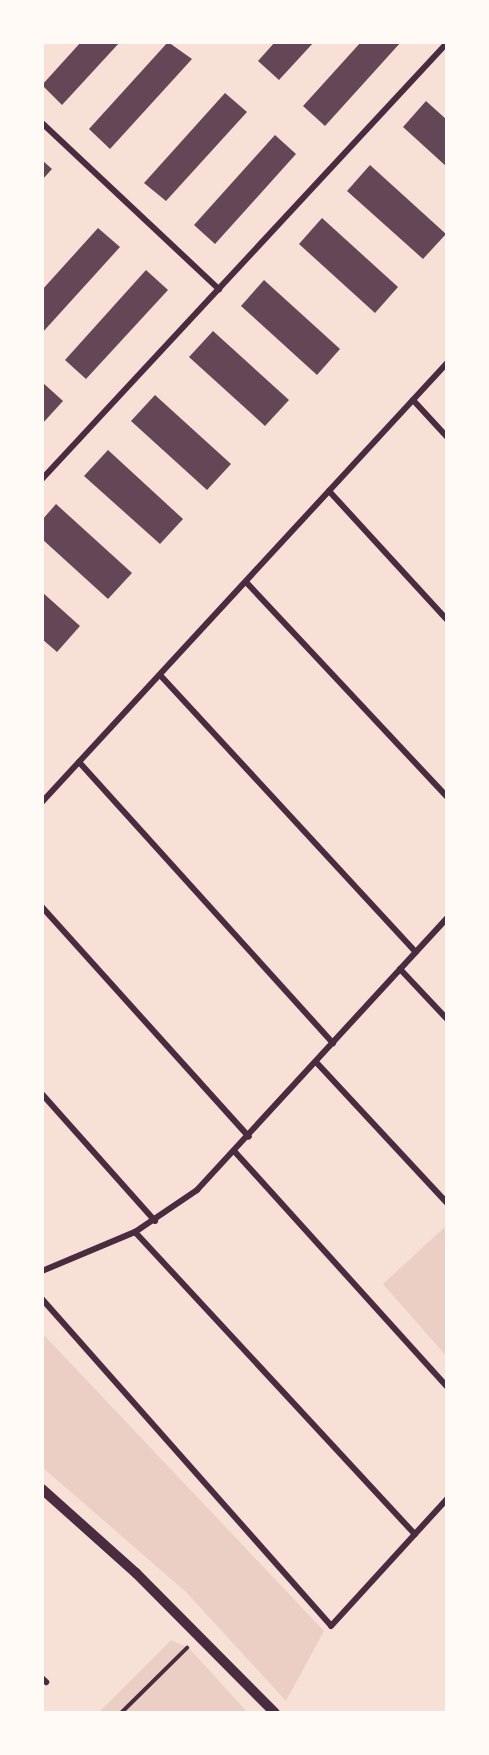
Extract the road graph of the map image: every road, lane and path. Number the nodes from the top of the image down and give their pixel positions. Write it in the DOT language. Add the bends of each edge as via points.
graph roads {
  1 [pos="447,43"];
  2 [pos="42,123"];
  3 [pos="219,289"];
  4 [pos="447,363"];
  5 [pos="413,400"];
  6 [pos="447,438"];
  7 [pos="42,478"];
  8 [pos="329,491"];
  9 [pos="246,582"];
  10 [pos="447,620"];
  11 [pos="160,675"];
  12 [pos="79,762"];
  13 [pos="447,797"];
  14 [pos="42,802"];
  15 [pos="42,908"];
  16 [pos="447,918"];
  17 [pos="416,952"];
  18 [pos="400,969"];
  19 [pos="447,1019"];
  20 [pos="333,1043"];
  21 [pos="316,1062"];
  22 [pos="42,1094"];
  23 [pos="249,1137"];
  24 [pos="235,1152"];
  25 [pos="447,1203"];
  26 [pos="155,1221"];
  27 [pos="135,1232"];
  28 [pos="42,1271"];
  29 [pos="42,1299"];
  30 [pos="447,1387"];
  31 [pos="42,1490"];
  32 [pos="447,1499"];
  33 [pos="415,1534"];
  34 [pos="200,1635"];
  35 [pos="121,1713"];
  36 [pos="275,1713"];
  1 -- 3 [label="street"];
  2 -- 3 [label="street"];
  3 -- 7 [label="street"];
  4 -- 5 [label="street"];
  5 -- 6 [label="street"];
  5 -- 8 [label="street"];
  8 -- 9 [label="street"];
  8 -- 10 [label="street"];
  9 -- 11 [label="street"];
  9 -- 13 [label="street"];
  11 -- 12 [label="street"];
  11 -- 17 [label="street"];
  12 -- 14 [label="street"];
  12 -- 20 [label="street"];
  15 -- 23 [label="street"];
  16 -- 17 [label="street"];
  17 -- 18 [label="street"];
  18 -- 19 [label="street"];
  18 -- 20 [label="street"];
  20 -- 21 [label="street"];
  21 -- 23 [label="street"];
  21 -- 25 [label="street"];
  22 -- 26 [label="street"];
  23 -- 24 [label="street"];
  24 -- 26 [label="street" via="197,1190"];
  24 -- 30 [label="street"];
  26 -- 27 [label="street"];
  27 -- 28 [label="street"];
  27 -- 33 [label="street"];
  29 -- 33 [label="street" via="331,1626"];
  31 -- 34 [label="street"];
  32 -- 33 [label="street"];
  34 -- 35 [label="path"];
  34 -- 36 [label="street"];
}
